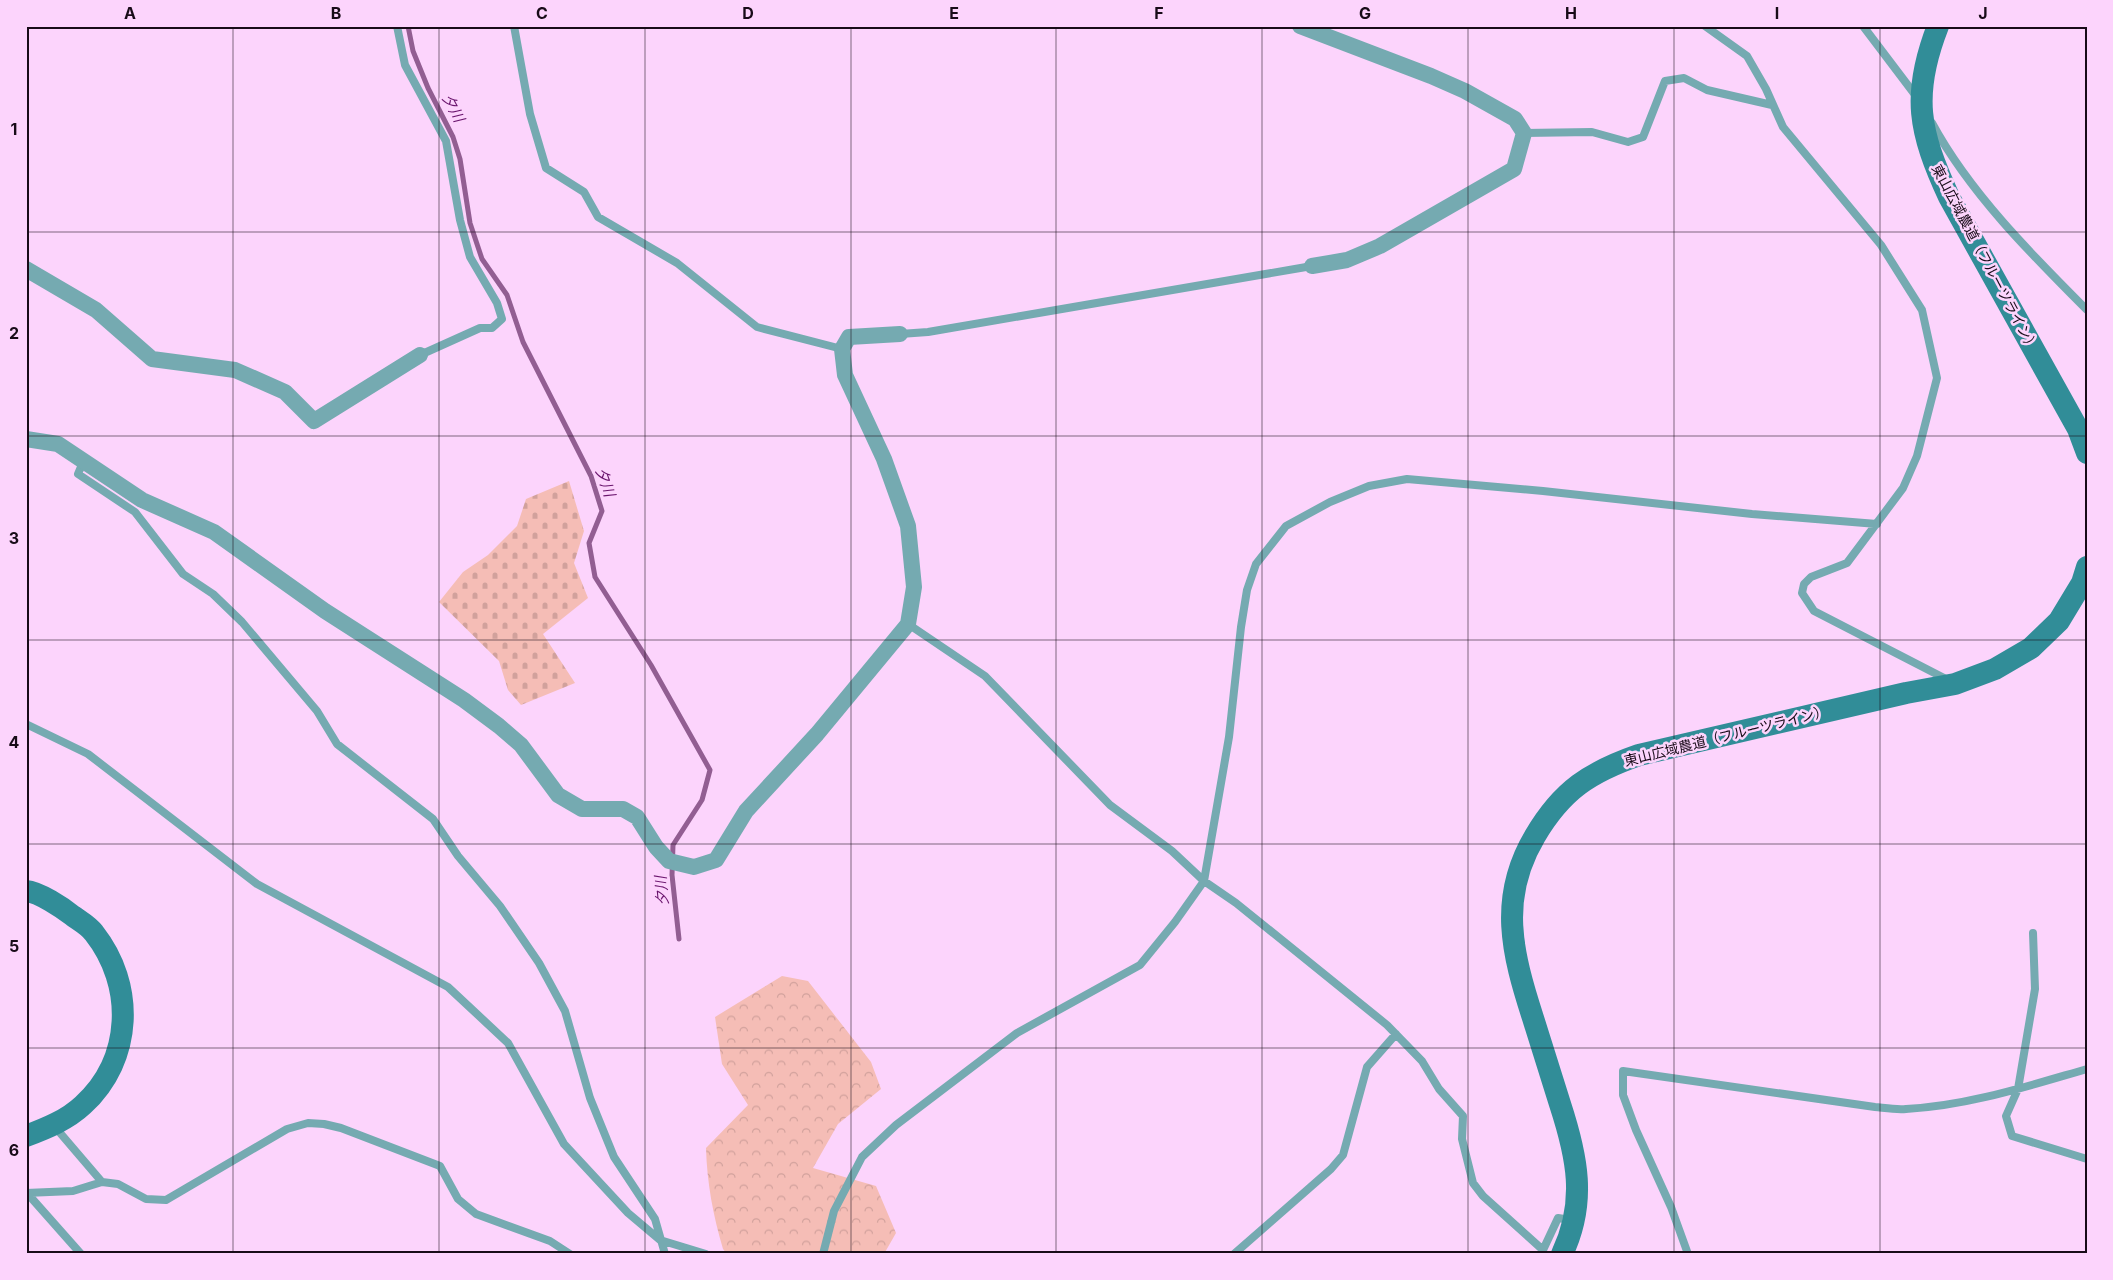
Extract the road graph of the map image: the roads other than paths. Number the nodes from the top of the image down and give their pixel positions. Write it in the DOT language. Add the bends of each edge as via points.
graph roads {
  1 [pos="397,26"];
  2 [pos="514,26"];
  3 [pos="1300,26"];
  4 [pos="1705,26"];
  5 [pos="1863,26"];
  6 [pos="1938,26"];
  7 [pos="1921,103"];
  8 [pos="1772,105"];
  9 [pos="1524,133"];
  10 [pos="1312,266"];
  11 [pos="26,269"];
  12 [pos="2087,310"];
  13 [pos="900,334"];
  14 [pos="842,349"];
  15 [pos="420,355"];
  16 [pos="26,438"];
  17 [pos="2087,453"];
  18 [pos="82,462"];
  19 [pos="1877,524"];
  20 [pos="2087,567"];
  21 [pos="908,624"];
  22 [pos="1955,684"];
  23 [pos="26,724"];
  24 [pos="1204,881"];
  25 [pos="26,891"];
  26 [pos="2033,932"];
  27 [pos="1396,1034"];
  28 [pos="2087,1069"];
  29 [pos="2018,1088"];
  30 [pos="54,1126"];
  31 [pos="26,1136"];
  32 [pos="2087,1159"];
  33 [pos="102,1182"];
  34 [pos="26,1193"];
  35 [pos="1574,1221"];
  36 [pos="660,1240"];
  37 [pos="80,1254"];
  38 [pos="570,1254"];
  39 [pos="665,1254"];
  40 [pos="706,1254"];
  41 [pos="823,1254"];
  42 [pos="1234,1254"];
  43 [pos="1562,1254"];
  44 [pos="1688,1254"];
  1 -- 15 [label="lane" via="406,65 446,141 470,257 502,319 492,328 480,328"];
  2 -- 14 [label="lane" via="530,114 546,168 584,192 598,217 677,263 757,327"];
  3 -- 9 [label="street" via="1465,91 1515,119"];
  4 -- 8 [label="lane" via="1747,56"];
  5 -- 7 [label="lane"];
  6 -- 7 [label="street, 東山広域農道（フルーツライン）" via="1923,74"];
  7 -- 12 [label="lane" via="1939,136 1983,198"];
  7 -- 17 [label="street, 東山広域農道（フルーツライン）" via="1924,131 1939,175 2078,429"];
  8 -- 9 [label="lane" via="1707,90 1684,78 1665,81 1643,137 1628,142 1592,132"];
  8 -- 19 [label="lane" via="1783,127 1881,245 1922,310 1937,378 1917,456 1903,488"];
  9 -- 10 [label="street" via="1514,169 1380,246 1347,260"];
  10 -- 13 [label="lane" via="938,331"];
  11 -- 15 [label="street" via="96,310 152,359 235,370 285,392 314,421"];
  13 -- 14 [label="street" via="849,336"];
  14 -- 21 [label="street" via="845,375 884,459 908,526 914,587"];
  16 -- 18 [label="street" via="58,444"];
  18 -- 21 [label="street" via="142,500 214,532 325,611 464,700 521,745 558,796 582,809 623,809 637,817 669,861 694,866 716,860 746,810 817,734"];
  18 -- 36 [label="lane" via="78,474 135,512 183,574 213,594 242,622 317,711 337,744 433,819 458,856 500,906 539,963 565,1011 590,1098 610,1148 654,1219"];
  19 -- 22 [label="lane" via="1847,563 1811,577 1804,584 1802,593 1814,611"];
  19 -- 24 [label="lane" via="1407,479 1368,486 1330,502 1286,526 1256,564 1247,590 1229,737"];
  20 -- 22 [label="street, 東山広域農道（フルーツライン）" via="2059,621 2031,648 1995,669"];
  21 -- 24 [label="lane" via="985,676 1110,805 1172,850"];
  22 -- 35 [label="street, 東山広域農道（フルーツライン）" via="1611,764 1584,779 1541,825 1526,851 1517,878 1512,911 1513,944 1519,974 1573,1145 1577,1174"];
  23 -- 36 [label="lane" via="88,754 257,884 448,987 508,1043 564,1144 628,1213"];
  24 -- 27 [label="lane" via="1236,903"];
  24 -- 41 [label="lane" via="1140,965 1017,1033 896,1125 862,1156 834,1211"];
  25 -- 30 [label="street" via="65,910 93,932 112,964 122,992 123,1023 118,1055 100,1087 82,1106"];
  26 -- 29 [label="lane" via="2034,989"];
  27 -- 35 [label="lane" via="1422,1061 1439,1089 1464,1116 1462,1139 1473,1183 1483,1196 1543,1250 1558,1218"];
  27 -- 42 [label="lane" via="1367,1067 1343,1155"];
  28 -- 29 [label="lane"];
  29 -- 32 [label="lane" via="2006,1116 2012,1136"];
  29 -- 44 [label="lane" via="1954,1103 1905,1109 1623,1071 1623,1095"];
  30 -- 31 [label="street"];
  30 -- 33 [label="lane"];
  33 -- 34 [label="lane" via="73,1191"];
  33 -- 38 [label="lane" via="118,1184 146,1199 166,1200 287,1129 308,1123 324,1124 440,1166 458,1199 476,1214 550,1240"];
  34 -- 37 [label="lane"];
  35 -- 43 [label="street, 東山広域農道（フルーツライン）"];
  36 -- 39 [label="lane"];
  36 -- 40 [label="lane"];
}
